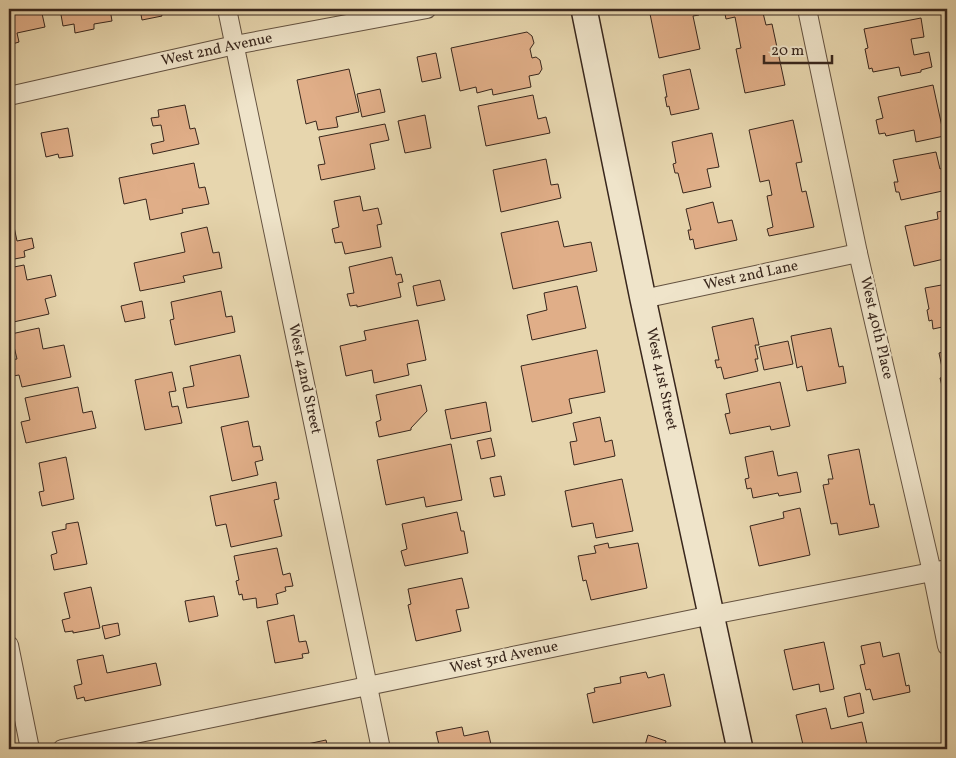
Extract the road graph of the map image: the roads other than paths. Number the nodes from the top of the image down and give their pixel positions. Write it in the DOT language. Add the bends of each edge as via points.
graph roads {
  1 [pos="227,9"];
  2 [pos="426,9"];
  3 [pos="584,9"];
  4 [pos="807,9"];
  5 [pos="235,45"];
  6 [pos="9,96"];
  7 [pos="858,253"];
  8 [pos="644,299"];
  9 [pos="940,571"];
  10 [pos="712,615"];
  11 [pos="9,645"];
  12 [pos="947,646"];
  13 [pos="367,687"];
  14 [pos="30,749"];
  15 [pos="62,749"];
  16 [pos="381,749"];
  17 [pos="740,749"];
  1 -- 5 [label="street, West 42nd Street"];
  2 -- 5 [label="street, West 2nd Avenue"];
  3 -- 8 [label="street, West 41st Street"];
  4 -- 7 [label="street, West 40th Place"];
  5 -- 6 [label="street, West 2nd Avenue"];
  5 -- 13 [label="street, West 42nd Street"];
  7 -- 8 [label="street, West 2nd Lane"];
  7 -- 9 [label="street, West 40th Place"];
  8 -- 10 [label="street, West 41st Street"];
  9 -- 10 [label="street, West 3rd Avenue"];
  9 -- 12 [label="street, West 40th Place"];
  10 -- 13 [label="street, West 3rd Avenue"];
  10 -- 17 [label="street, West 41st Street"];
  11 -- 14 [label="street"];
  13 -- 15 [label="street, West 3rd Avenue"];
  13 -- 16 [label="street, West 42nd Street"];
}
